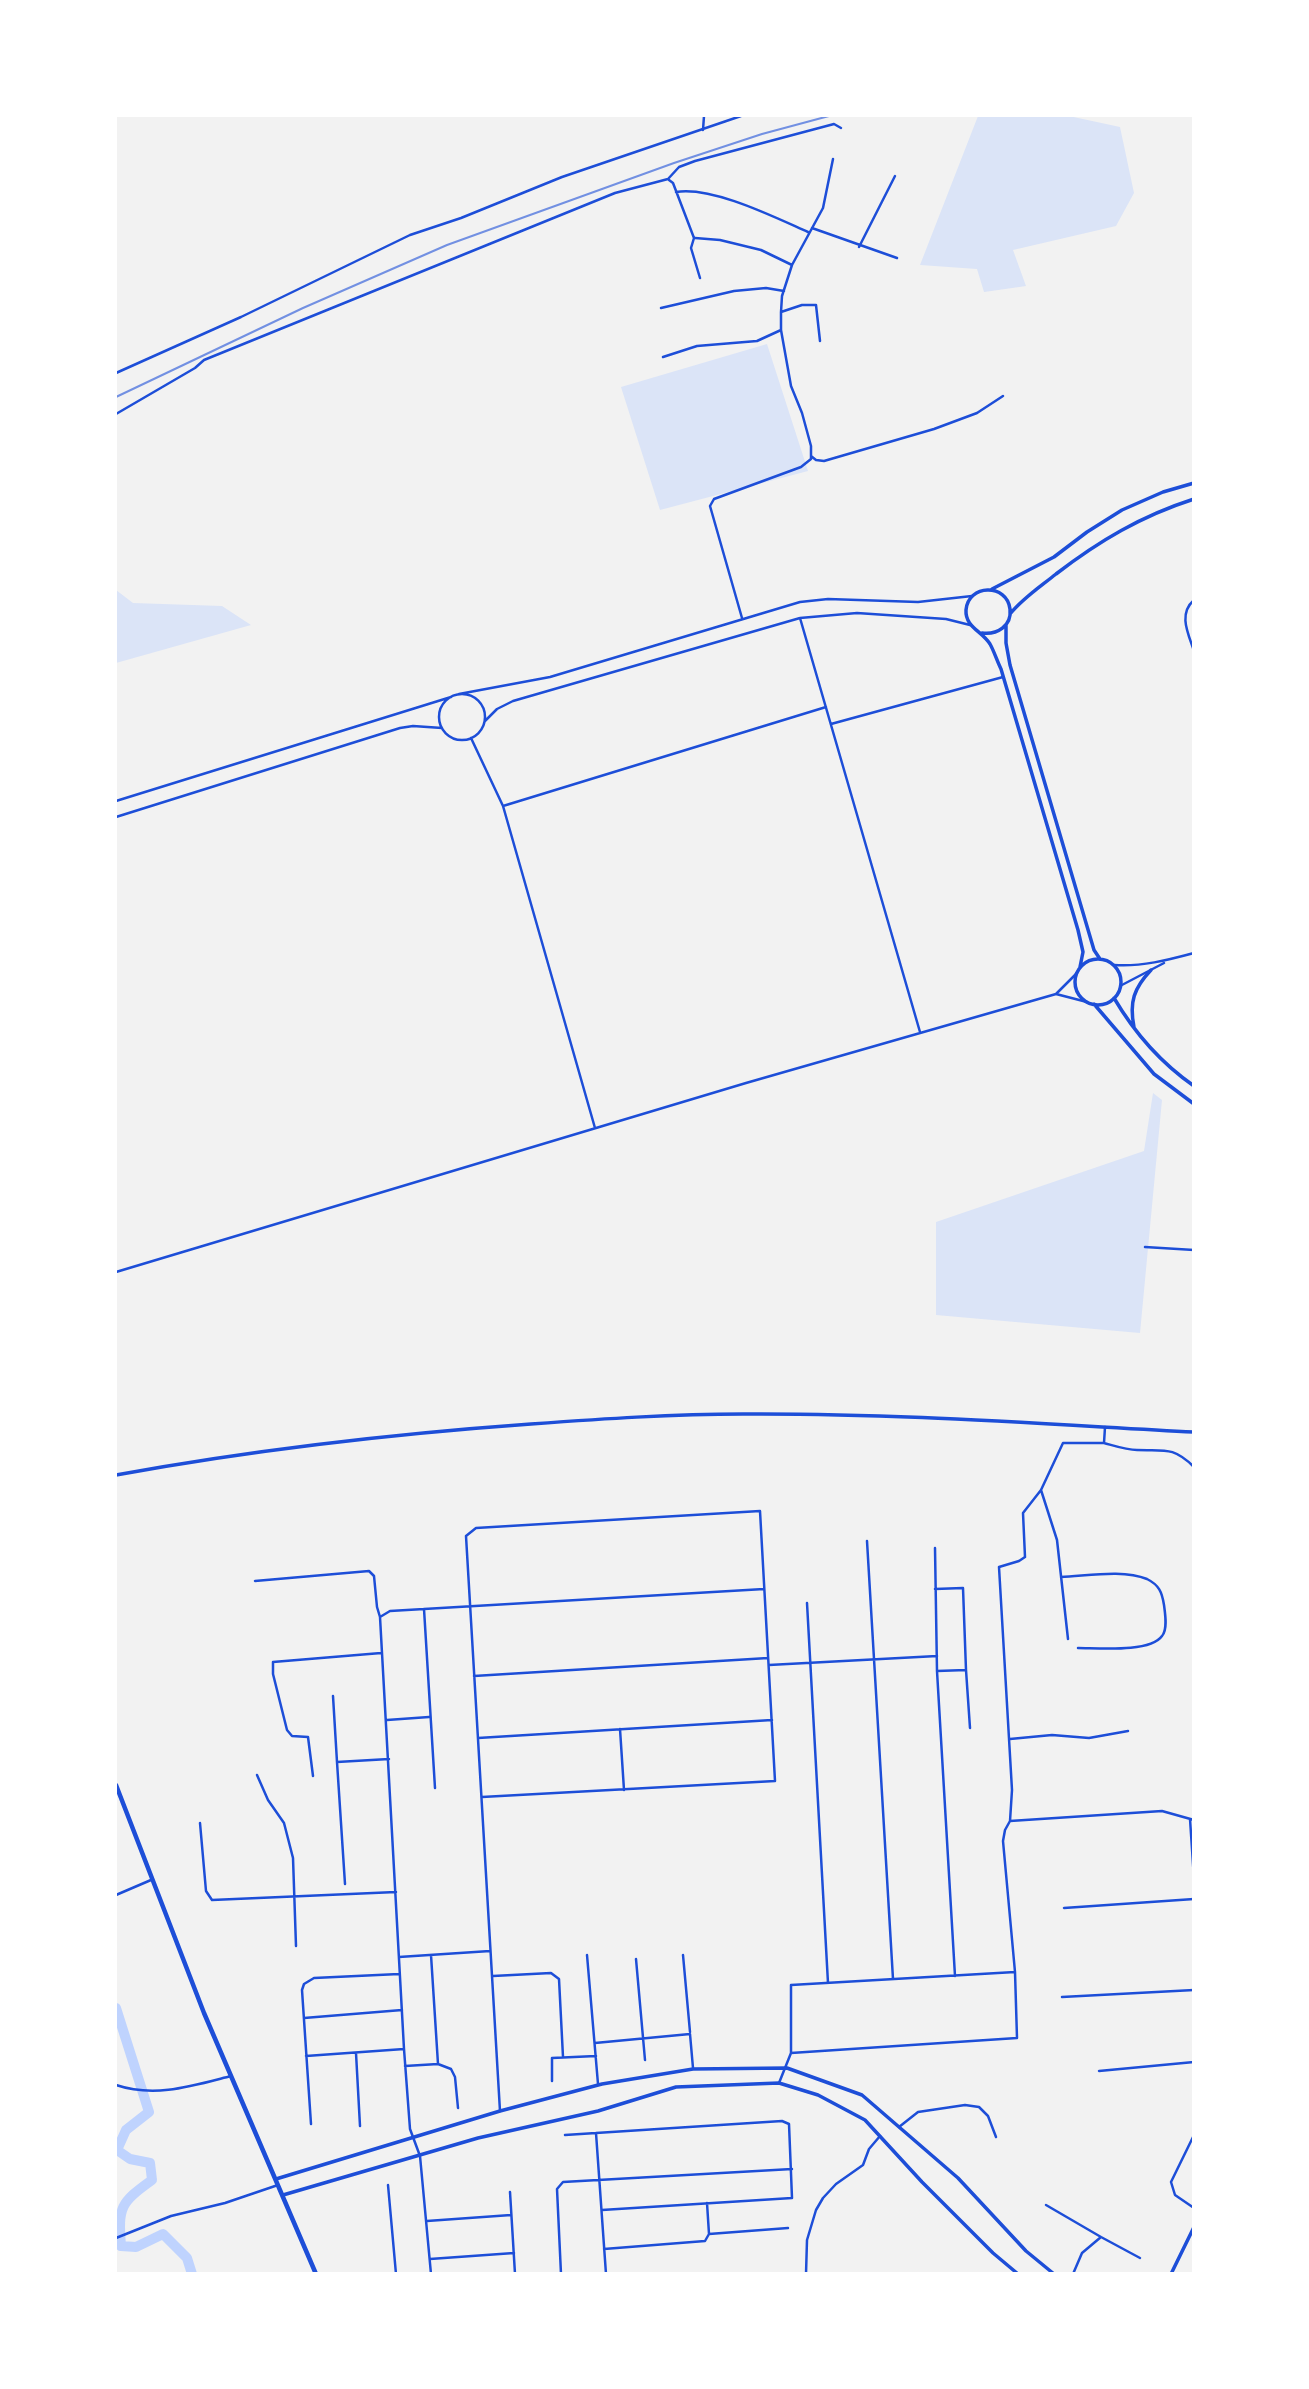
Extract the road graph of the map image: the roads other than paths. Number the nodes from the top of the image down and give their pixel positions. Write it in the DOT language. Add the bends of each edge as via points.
graph roads {
  1 [pos="704,116"];
  2 [pos="741,116"];
  3 [pos="841,128"];
  4 [pos="704,130"];
  5 [pos="833,159"];
  6 [pos="895,176"];
  7 [pos="668,179"];
  8 [pos="676,192"];
  9 [pos="813,229"];
  10 [pos="808,232"];
  11 [pos="694,238"];
  12 [pos="859,247"];
  13 [pos="897,258"];
  14 [pos="792,265"];
  15 [pos="699,278"];
  16 [pos="784,291"];
  17 [pos="661,308"];
  18 [pos="781,312"];
  19 [pos="781,330"];
  20 [pos="820,341"];
  21 [pos="663,357"];
  22 [pos="116,373"];
  23 [pos="1003,396"];
  24 [pos="116,414"];
  25 [pos="811,456"];
  26 [pos="1194,483"];
  27 [pos="1194,499"];
  28 [pos="989,590"];
  29 [pos="972,596"];
  30 [pos="1194,600"];
  31 [pos="1010,614"];
  32 [pos="742,618"];
  33 [pos="800,618"];
  34 [pos="1007,624"];
  35 [pos="970,625"];
  36 [pos="982,634"];
  37 [pos="1194,651"];
  38 [pos="1003,677"];
  39 [pos="459,694"];
  40 [pos="451,697"];
  41 [pos="826,707"];
  42 [pos="485,721"];
  43 [pos="831,724"];
  44 [pos="442,728"];
  45 [pos="471,737"];
  46 [pos="116,801"];
  47 [pos="503,806"];
  48 [pos="116,817"];
  49 [pos="1194,953"];
  50 [pos="1100,959"];
  51 [pos="1167,961"];
  52 [pos="1114,965"];
  53 [pos="1080,967"];
  54 [pos="1151,970"];
  55 [pos="1077,973"];
  56 [pos="1121,986"];
  57 [pos="1055,994"];
  58 [pos="1114,998"];
  59 [pos="1087,1002"];
  60 [pos="1094,1004"];
  61 [pos="1134,1029"];
  62 [pos="920,1032"];
  63 [pos="1194,1086"];
  64 [pos="1194,1104"];
  65 [pos="595,1128"];
  66 [pos="1145,1247"];
  67 [pos="1194,1250"];
  68 [pos="116,1272"];
  69 [pos="1105,1427"];
  70 [pos="1194,1432"];
  71 [pos="1104,1443"];
  72 [pos="1194,1467"];
  73 [pos="116,1475"];
  74 [pos="1041,1490"];
  75 [pos="867,1541"];
  76 [pos="934,1548"];
  77 [pos="1061,1577"];
  78 [pos="255,1581"];
  79 [pos="764,1588"];
  80 [pos="936,1589"];
  81 [pos="807,1603"];
  82 [pos="470,1607"];
  83 [pos="424,1609"];
  84 [pos="380,1616"];
  85 [pos="1068,1639"];
  86 [pos="1078,1647"];
  87 [pos="381,1653"];
  88 [pos="937,1656"];
  89 [pos="768,1658"];
  90 [pos="874,1659"];
  91 [pos="810,1663"];
  92 [pos="769,1665"];
  93 [pos="966,1670"];
  94 [pos="937,1671"];
  95 [pos="474,1676"];
  96 [pos="333,1696"];
  97 [pos="431,1717"];
  98 [pos="387,1720"];
  99 [pos="772,1720"];
  100 [pos="970,1728"];
  101 [pos="620,1729"];
  102 [pos="1128,1731"];
  103 [pos="478,1738"];
  104 [pos="1010,1739"];
  105 [pos="389,1759"];
  106 [pos="337,1762"];
  107 [pos="257,1775"];
  108 [pos="313,1776"];
  109 [pos="116,1785"];
  110 [pos="435,1788"];
  111 [pos="624,1790"];
  112 [pos="482,1797"];
  113 [pos="1192,1820"];
  114 [pos="1010,1821"];
  115 [pos="200,1823"];
  116 [pos="1194,1879"];
  117 [pos="151,1880"];
  118 [pos="345,1884"];
  119 [pos="396,1892"];
  120 [pos="116,1895"];
  121 [pos="293,1898"];
  122 [pos="1194,1899"];
  123 [pos="1064,1908"];
  124 [pos="296,1946"];
  125 [pos="491,1951"];
  126 [pos="431,1955"];
  127 [pos="587,1955"];
  128 [pos="682,1955"];
  129 [pos="399,1957"];
  130 [pos="636,1959"];
  131 [pos="1016,1972"];
  132 [pos="400,1974"];
  133 [pos="492,1976"];
  134 [pos="955,1976"];
  135 [pos="892,1979"];
  136 [pos="828,1983"];
  137 [pos="1194,1990"];
  138 [pos="1062,1997"];
  139 [pos="402,2010"];
  140 [pos="304,2018"];
  141 [pos="690,2034"];
  142 [pos="643,2038"];
  143 [pos="595,2043"];
  144 [pos="404,2049"];
  145 [pos="356,2053"];
  146 [pos="791,2053"];
  147 [pos="306,2056"];
  148 [pos="596,2056"];
  149 [pos="562,2057"];
  150 [pos="645,2060"];
  151 [pos="1194,2062"];
  152 [pos="438,2064"];
  153 [pos="405,2066"];
  154 [pos="787,2068"];
  155 [pos="693,2069"];
  156 [pos="1099,2071"];
  157 [pos="231,2076"];
  158 [pos="552,2081"];
  159 [pos="779,2083"];
  160 [pos="116,2085"];
  161 [pos="598,2085"];
  162 [pos="458,2108"];
  163 [pos="500,2111"];
  164 [pos="311,2124"];
  165 [pos="360,2126"];
  166 [pos="899,2127"];
  167 [pos="596,2133"];
  168 [pos="565,2135"];
  169 [pos="1194,2135"];
  170 [pos="880,2136"];
  171 [pos="415,2137"];
  172 [pos="996,2137"];
  173 [pos="421,2156"];
  174 [pos="792,2169"];
  175 [pos="276,2179"];
  176 [pos="600,2180"];
  177 [pos="278,2185"];
  178 [pos="388,2185"];
  179 [pos="510,2192"];
  180 [pos="283,2194"];
  181 [pos="707,2203"];
  182 [pos="1046,2205"];
  183 [pos="1194,2208"];
  184 [pos="602,2210"];
  185 [pos="511,2215"];
  186 [pos="427,2221"];
  187 [pos="1194,2227"];
  188 [pos="788,2228"];
  189 [pos="709,2234"];
  190 [pos="1101,2237"];
  191 [pos="116,2238"];
  192 [pos="604,2249"];
  193 [pos="514,2253"];
  194 [pos="1140,2258"];
  195 [pos="430,2259"];
  196 [pos="316,2273"];
  197 [pos="396,2273"];
  198 [pos="431,2273"];
  199 [pos="515,2273"];
  200 [pos="561,2273"];
  201 [pos="606,2273"];
  202 [pos="806,2273"];
  203 [pos="1018,2273"];
  204 [pos="1054,2273"];
  205 [pos="1073,2273"];
  206 [pos="1171,2273"];
  1 -- 4 [label="street"];
  2 -- 4 [label="street"];
  3 -- 7 [label="street" via="834,124 695,161"];
  4 -- 22 [label="street" via="410,235"];
  5 -- 9 [label="street" via="827,196"];
  6 -- 12 [label="street"];
  7 -- 8 [label="street"];
  7 -- 24 [label="street" via="615,193 204,360"];
  8 -- 10 [label="street" via="708,194"];
  8 -- 11 [label="street"];
  9 -- 10 [label="street"];
  9 -- 12 [label="street"];
  10 -- 14 [label="street"];
  11 -- 14 [label="street" via="761,250"];
  11 -- 15 [label="street" via="691,248"];
  12 -- 13 [label="street"];
  14 -- 16 [label="street"];
  16 -- 17 [label="street" via="734,290"];
  16 -- 18 [label="street"];
  18 -- 19 [label="street"];
  18 -- 20 [label="street" via="816,305"];
  19 -- 21 [label="street" via="757,341 697,346"];
  19 -- 25 [label="street"];
  23 -- 25 [label="street" via="978,412 912,437 824,461"];
  25 -- 32 [label="street" via="801,467 711,503"];
  26 -- 28 [label="street" via="1122,510 1054,557"];
  27 -- 31 [label="street" via="1146,515 1111,534"];
  28 -- 29 [label="street"];
  28 -- 31 [label="street" via="1002,594"];
  29 -- 32 [label="street" via="918,602 814,600"];
  29 -- 35 [label="street" via="965,613"];
  30 -- 37 [label="street" via="1184,615"];
  31 -- 34 [label="street"];
  32 -- 39 [label="street" via="550,677"];
  33 -- 35 [label="street" via="857,613"];
  33 -- 41 [label="street"];
  33 -- 42 [label="street" via="513,701"];
  34 -- 36 [label="street" via="996,633"];
  34 -- 50 [label="street" via="1010,665"];
  35 -- 36 [label="street"];
  36 -- 38 [label="street"];
  38 -- 43 [label="street"];
  38 -- 53 [label="street" via="1078,930 1083,952"];
  39 -- 40 [label="street"];
  39 -- 42 [label="street" via="482,705"];
  40 -- 44 [label="street" via="441,708"];
  40 -- 46 [label="street"];
  41 -- 43 [label="street"];
  41 -- 47 [label="street"];
  42 -- 45 [label="street"];
  43 -- 62 [label="street"];
  44 -- 45 [label="street" via="452,737"];
  44 -- 48 [label="street" via="400,728"];
  45 -- 47 [label="street"];
  47 -- 65 [label="street"];
  49 -- 51 [label="street"];
  50 -- 52 [label="street"];
  50 -- 53 [label="street"];
  51 -- 52 [label="street"];
  51 -- 54 [label="street"];
  52 -- 56 [label="street"];
  53 -- 55 [label="street"];
  54 -- 56 [label="street"];
  54 -- 61 [label="street" via="1132,1000"];
  55 -- 57 [label="street"];
  55 -- 59 [label="street" via="1077,992"];
  56 -- 58 [label="street"];
  57 -- 59 [label="street"];
  57 -- 62 [label="street"];
  58 -- 60 [label="street"];
  58 -- 61 [label="street"];
  59 -- 60 [label="street"];
  60 -- 64 [label="street" via="1154,1074"];
  61 -- 63 [label="street"];
  62 -- 65 [label="street"];
  65 -- 68 [label="street"];
  66 -- 67 [label="street"];
  69 -- 70 [label="street"];
  69 -- 71 [label="street"];
  69 -- 73 [label="street" via="742,1413 623,1417 311,1444"];
  71 -- 72 [label="street" via="1174,1451"];
  71 -- 74 [label="street" via="1063,1443"];
  74 -- 77 [label="street" via="1054,1526"];
  74 -- 104 [label="street" via="1023,1513 1025,1557 999,1567"];
  75 -- 90 [label="street"];
  76 -- 80 [label="street"];
  77 -- 85 [label="street"];
  77 -- 86 [label="street" via="1133,1576 1156,1584 1161,1591 1165,1628 1158,1640 1136,1647"];
  78 -- 84 [label="street" via="369,1571 374,1576"];
  79 -- 82 [label="street"];
  79 -- 82 [label="street" via="760,1511 476,1528 466,1536"];
  79 -- 89 [label="street"];
  80 -- 88 [label="street"];
  80 -- 93 [label="street" via="963,1588"];
  81 -- 91 [label="street"];
  82 -- 83 [label="street"];
  82 -- 95 [label="street"];
  83 -- 84 [label="street"];
  83 -- 97 [label="street"];
  84 -- 87 [label="street"];
  87 -- 98 [label="street"];
  87 -- 108 [label="street" via="273,1662 287,1730 292,1736 308,1737"];
  88 -- 90 [label="street"];
  88 -- 94 [label="street"];
  89 -- 92 [label="street"];
  89 -- 95 [label="street"];
  90 -- 91 [label="street"];
  90 -- 135 [label="street"];
  91 -- 92 [label="street"];
  91 -- 136 [label="street"];
  92 -- 99 [label="street"];
  93 -- 94 [label="street"];
  93 -- 100 [label="street"];
  94 -- 134 [label="street"];
  95 -- 103 [label="street"];
  96 -- 106 [label="street"];
  97 -- 98 [label="street"];
  97 -- 110 [label="street"];
  98 -- 105 [label="street"];
  99 -- 101 [label="street"];
  99 -- 111 [label="street" via="775,1782"];
  101 -- 103 [label="street"];
  101 -- 111 [label="street"];
  102 -- 104 [label="street" via="1090,1738"];
  103 -- 112 [label="street"];
  104 -- 114 [label="street"];
  105 -- 106 [label="street"];
  105 -- 119 [label="street"];
  106 -- 118 [label="street"];
  107 -- 121 [label="street" via="284,1823 293,1858"];
  109 -- 117 [label="main road"];
  111 -- 112 [label="street"];
  112 -- 125 [label="street"];
  113 -- 114 [label="street" via="1162,1811"];
  113 -- 116 [label="street"];
  114 -- 131 [label="street" via="1003,1840"];
  115 -- 121 [label="street" via="206,1891 212,1900"];
  117 -- 120 [label="street"];
  117 -- 157 [label="main road"];
  119 -- 121 [label="street"];
  119 -- 129 [label="street"];
  121 -- 124 [label="street"];
  122 -- 123 [label="street"];
  125 -- 126 [label="street"];
  125 -- 133 [label="street"];
  126 -- 129 [label="street"];
  126 -- 152 [label="street"];
  127 -- 143 [label="street"];
  128 -- 141 [label="street"];
  129 -- 132 [label="street"];
  130 -- 142 [label="street"];
  131 -- 134 [label="street"];
  131 -- 146 [label="street" via="1017,2038"];
  132 -- 139 [label="street"];
  132 -- 140 [label="street" via="308,1980 302,1990"];
  133 -- 149 [label="street" via="556,1975"];
  133 -- 163 [label="street"];
  134 -- 135 [label="street"];
  135 -- 136 [label="street"];
  136 -- 146 [label="street" via="791,1985"];
  137 -- 138 [label="street"];
  139 -- 140 [label="street"];
  139 -- 144 [label="street"];
  140 -- 147 [label="street"];
  141 -- 142 [label="street"];
  141 -- 155 [label="street"];
  142 -- 143 [label="street"];
  142 -- 150 [label="street"];
  143 -- 148 [label="street"];
  144 -- 145 [label="street"];
  144 -- 153 [label="street"];
  145 -- 147 [label="street"];
  145 -- 165 [label="street"];
  146 -- 154 [label="street"];
  147 -- 164 [label="street"];
  148 -- 149 [label="street"];
  148 -- 161 [label="street"];
  149 -- 158 [label="street" via="552,2058"];
  151 -- 156 [label="street"];
  152 -- 153 [label="street"];
  152 -- 162 [label="street" via="454,2073"];
  153 -- 171 [label="street" via="410,2129"];
  154 -- 155 [label="street"];
  154 -- 159 [label="street"];
  154 -- 166 [label="street" via="862,2095"];
  155 -- 161 [label="street"];
  157 -- 160 [label="street" via="149,2092"];
  157 -- 175 [label="main road"];
  159 -- 170 [label="street" via="818,2095 865,2120"];
  159 -- 173 [label="street" via="676,2087"];
  161 -- 163 [label="street"];
  163 -- 171 [label="street"];
  166 -- 172 [label="street" via="918,2112 965,2105 979,2107 988,2116"];
  166 -- 204 [label="street"];
  167 -- 168 [label="street"];
  167 -- 174 [label="street" via="782,2121 790,2127"];
  167 -- 176 [label="street"];
  169 -- 183 [label="street" via="1171,2182 1175,2195"];
  170 -- 202 [label="street" via="863,2165 836,2184 816,2210 807,2240"];
  170 -- 203 [label="street"];
  171 -- 173 [label="street"];
  171 -- 175 [label="street"];
  173 -- 180 [label="street"];
  173 -- 186 [label="street"];
  174 -- 176 [label="street"];
  174 -- 181 [label="street" via="792,2198"];
  175 -- 177 [label="main road"];
  176 -- 184 [label="street"];
  176 -- 200 [label="street" via="563,2182 557,2189"];
  177 -- 180 [label="main road"];
  177 -- 191 [label="street" via="171,2216"];
  178 -- 197 [label="street"];
  179 -- 185 [label="street"];
  180 -- 196 [label="main road"];
  181 -- 184 [label="street"];
  181 -- 189 [label="street"];
  182 -- 190 [label="street"];
  184 -- 192 [label="street"];
  185 -- 186 [label="street"];
  185 -- 193 [label="street"];
  186 -- 195 [label="street"];
  187 -- 206 [label="street"];
  188 -- 189 [label="street"];
  189 -- 192 [label="street" via="700,2242"];
  190 -- 194 [label="street"];
  190 -- 205 [label="street" via="1082,2253"];
  192 -- 201 [label="street"];
  193 -- 195 [label="street"];
  193 -- 199 [label="street"];
  195 -- 198 [label="street"];
}
